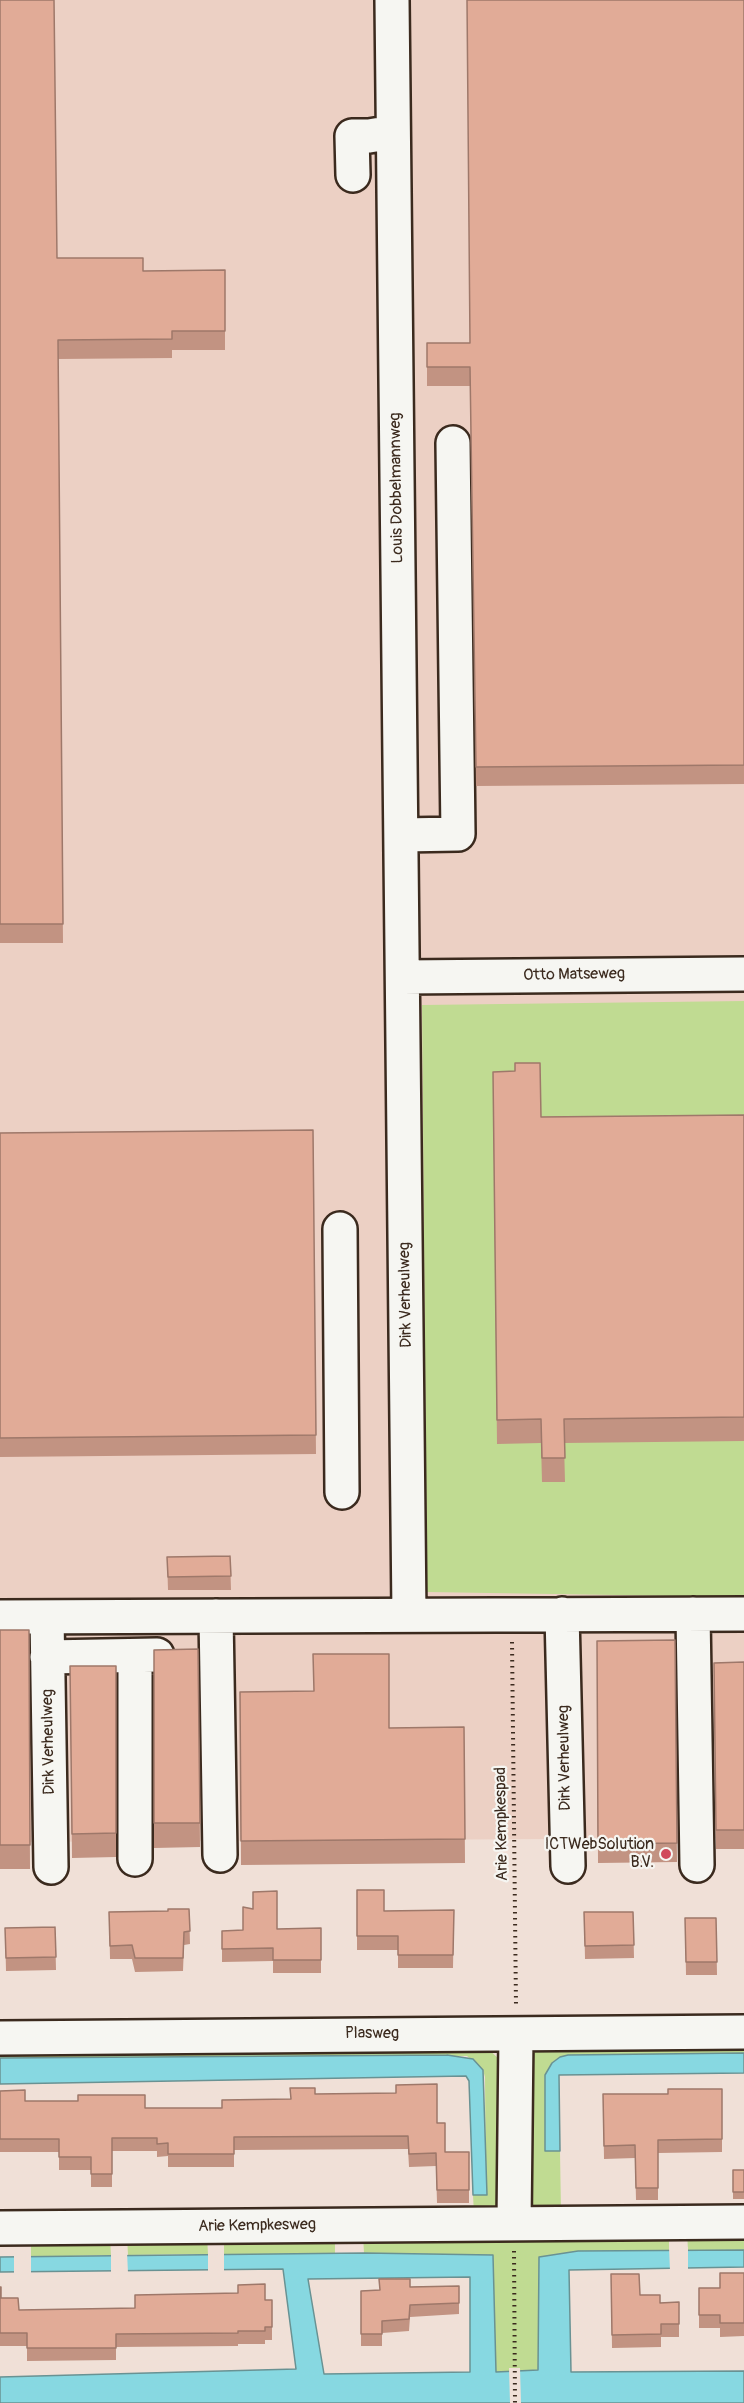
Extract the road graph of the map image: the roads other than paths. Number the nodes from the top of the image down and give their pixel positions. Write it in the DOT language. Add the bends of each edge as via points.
graph roads {
  1 [pos="392,0"];
  2 [pos="393,132"];
  3 [pos="353,175"];
  4 [pos="453,443"];
  5 [pos="402,836"];
  6 [pos="744,974"];
  7 [pos="404,977"];
  8 [pos="340,1229"];
  9 [pos="342,1492"];
  10 [pos="409,1614"];
  11 [pos="562,1614"];
  12 [pos="693,1614"];
  13 [pos="744,1614"];
  14 [pos="216,1616"];
  15 [pos="0,1617"];
  16 [pos="47,1617"];
  17 [pos="217,1654"];
  18 [pos="135,1656"];
  19 [pos="47,1657"];
  20 [pos="220,1855"];
  21 [pos="135,1859"];
  22 [pos="697,1865"];
  23 [pos="568,1866"];
  24 [pos="51,1867"];
  25 [pos="744,2032"];
  26 [pos="516,2034"];
  27 [pos="0,2038"];
  28 [pos="744,2222"];
  29 [pos="514,2224"];
  30 [pos="0,2228"];
  1 -- 2 [label="street, Louis Dobbelmannweg"];
  2 -- 3 [label="street" via="352,136"];
  2 -- 5 [label="street, Louis Dobbelmannweg"];
  4 -- 5 [label="street" via="458,834"];
  5 -- 7 [label="street, Louis Dobbelmannweg"];
  6 -- 7 [label="street, Otto Matseweg"];
  7 -- 10 [label="street, Dirk Verheulweg"];
  8 -- 9 [label="street"];
  10 -- 11 [label="street"];
  10 -- 14 [label="street"];
  11 -- 12 [label="street"];
  11 -- 23 [label="street, Dirk Verheulweg"];
  12 -- 13 [label="street"];
  12 -- 22 [label="street"];
  14 -- 16 [label="street"];
  14 -- 17 [label="street"];
  15 -- 16 [label="street"];
  16 -- 19 [label="street, Dirk Verheulweg"];
  17 -- 18 [label="street"];
  17 -- 20 [label="street"];
  18 -- 19 [label="street"];
  18 -- 21 [label="street"];
  19 -- 24 [label="street, Dirk Verheulweg"];
  25 -- 26 [label="street, Plasweg"];
  26 -- 27 [label="street, Plasweg"];
  26 -- 29 [label="street"];
  28 -- 29 [label="street, Arie Kempkesweg"];
  29 -- 30 [label="street, Arie Kempkesweg"];
}
